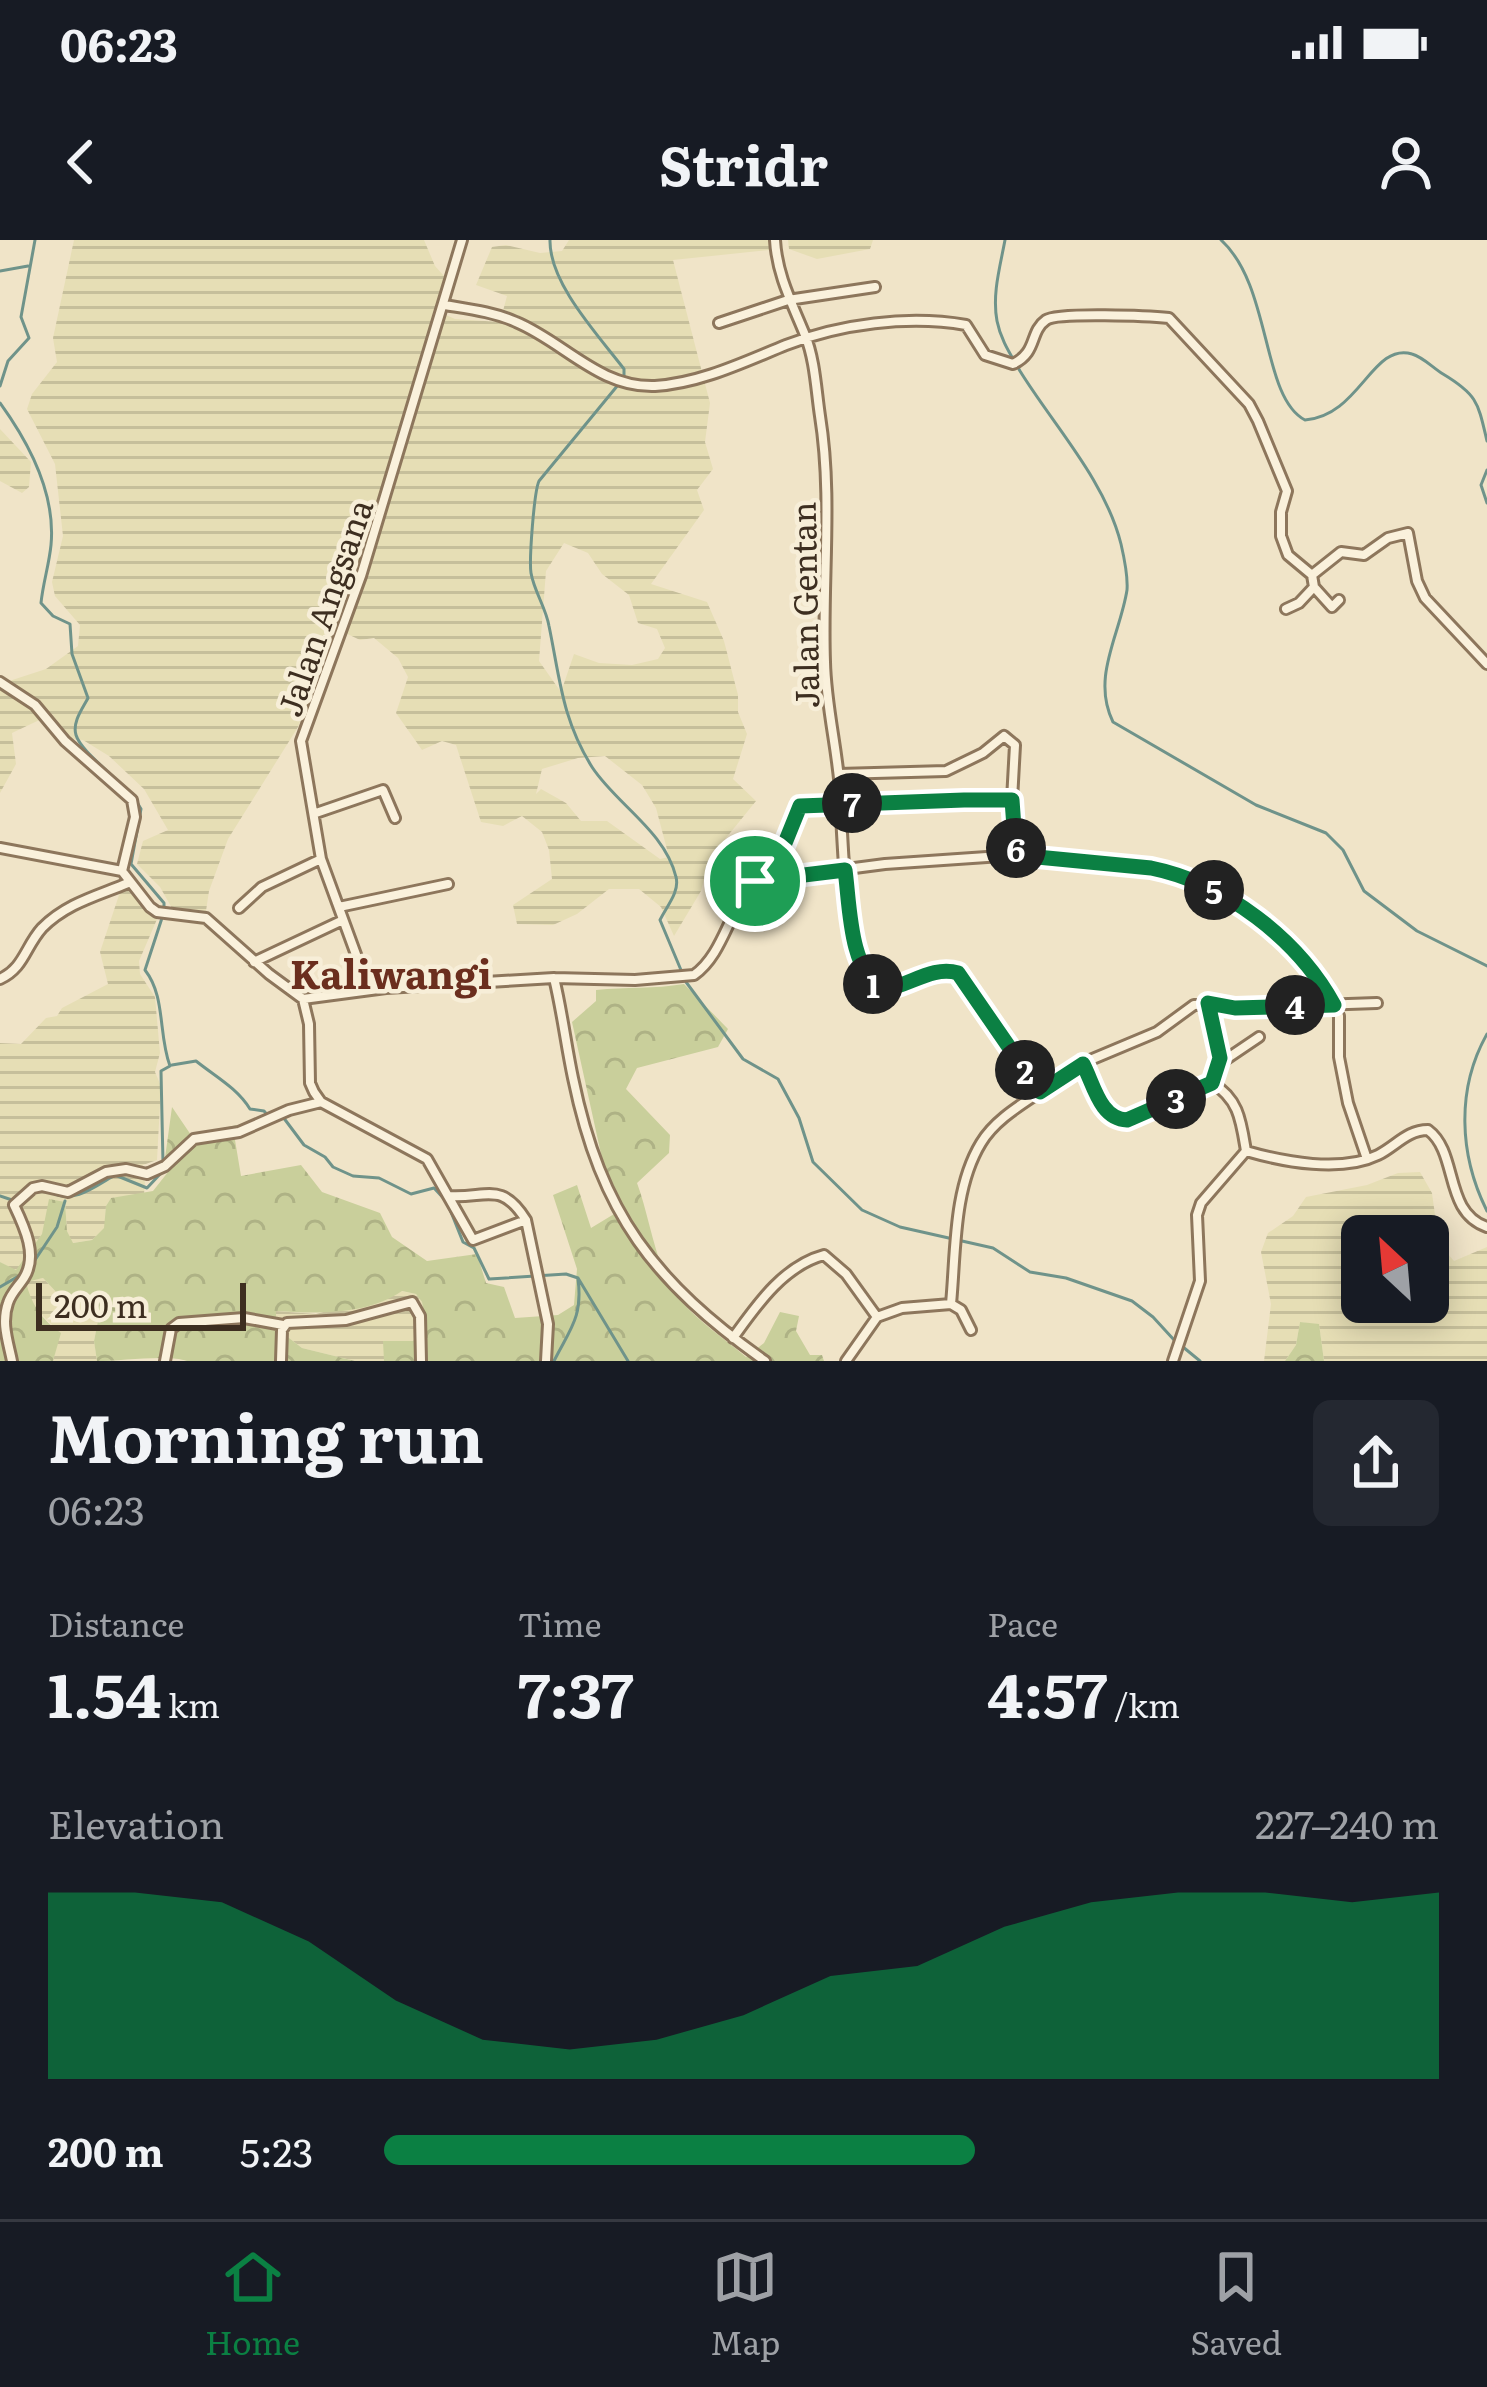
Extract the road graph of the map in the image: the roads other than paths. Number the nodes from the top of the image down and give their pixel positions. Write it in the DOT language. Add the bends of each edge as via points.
graph roads {
  1 [pos="462,240"];
  2 [pos="775,240"];
  3 [pos="875,287"];
  4 [pos="788,300"];
  5 [pos="445,305"];
  6 [pos="719,323"];
  7 [pos="806,338"];
  8 [pos="1312,575"];
  9 [pos="1314,587"];
  10 [pos="1340,599"];
  11 [pos="1286,609"];
  12 [pos="1487,664"];
  13 [pos="0,682"];
  14 [pos="839,774"];
  15 [pos="1012,800"];
  16 [pos="841,802"];
  17 [pos="316,813"];
  18 [pos="395,818"];
  19 [pos="0,848"];
  20 [pos="1016,855"];
  21 [pos="321,859"];
  22 [pos="845,870"];
  23 [pos="122,871"];
  24 [pos="755,881"];
  25 [pos="128,883"];
  26 [pos="448,884"];
  27 [pos="339,907"];
  28 [pos="239,908"];
  29 [pos="343,920"];
  30 [pos="254,962"];
  31 [pos="554,978"];
  32 [pos="0,980"];
  33 [pos="369,990"];
  34 [pos="303,999"];
  35 [pos="1208,1003"];
  36 [pos="1377,1003"];
  37 [pos="1334,1005"];
  38 [pos="1259,1037"];
  39 [pos="1083,1064"];
  40 [pos="1218,1065"];
  41 [pos="1212,1083"];
  42 [pos="1040,1092"];
  43 [pos="321,1102"];
  44 [pos="1246,1151"];
  45 [pos="1367,1160"];
  46 [pos="448,1196"];
  47 [pos="526,1220"];
  48 [pos="1487,1226"];
  49 [pos="952,1304"];
  50 [pos="877,1317"];
  51 [pos="283,1325"];
  52 [pos="971,1330"];
  53 [pos="733,1339"];
  54 [pos="12,1361"];
  55 [pos="166,1361"];
  56 [pos="280,1361"];
  57 [pos="422,1361"];
  58 [pos="546,1361"];
  59 [pos="765,1361"];
  60 [pos="846,1361"];
  61 [pos="1173,1361"];
  1 -- 5 [label="street, Jalan Angsana"];
  2 -- 4 [label="street, Jalan Gentan"];
  3 -- 4 [label="street"];
  4 -- 6 [label="street"];
  4 -- 7 [label="street, Jalan Gentan"];
  5 -- 7 [label="street" via="518,322 621,382 659,386"];
  5 -- 17 [label="street, Jalan Angsana" via="301,741"];
  7 -- 8 [label="street" via="940,320 966,325 985,355 1017,362 1040,325 1060,314 1174,321 1249,404 1287,491 1281,536 1288,555"];
  7 -- 14 [label="street, Jalan Gentan" via="822,424 824,657"];
  8 -- 9 [label="street"];
  8 -- 12 [label="street" via="1341,552 1364,555 1408,533 1425,598"];
  9 -- 10 [label="street" via="1332,607"];
  9 -- 11 [label="street"];
  13 -- 23 [label="street" via="35,705 132,800"];
  14 -- 15 [label="street" via="946,770 1004,736 1015,745"];
  14 -- 16 [label="street, Jalan Gentan"];
  15 -- 16 [label="street"];
  15 -- 20 [label="street"];
  16 -- 22 [label="street, Jalan Gentan"];
  16 -- 24 [label="street" via="797,808 783,848"];
  17 -- 18 [label="street" via="383,790"];
  17 -- 21 [label="street, Jalan Angsana"];
  19 -- 23 [label="street"];
  20 -- 22 [label="street"];
  20 -- 37 [label="street" via="1151,868 1221,893 1311,965"];
  21 -- 27 [label="street, Jalan Angsana"];
  21 -- 28 [label="street" via="262,887"];
  22 -- 24 [label="street"];
  22 -- 42 [label="street, Jalan Gentan" via="873,984 898,988 933,972 958,973"];
  23 -- 25 [label="street"];
  24 -- 31 [label="street" via="701,971"];
  25 -- 30 [label="street" via="157,912 202,916"];
  25 -- 32 [label="street" via="61,912 18,970"];
  26 -- 27 [label="street"];
  27 -- 29 [label="street, Jalan Angsana"];
  29 -- 30 [label="street"];
  29 -- 33 [label="street, Jalan Angsana"];
  30 -- 34 [label="street"];
  31 -- 33 [label="street"];
  31 -- 53 [label="street" via="574,1082 617,1212 661,1272"];
  33 -- 34 [label="street"];
  34 -- 43 [label="street" via="310,1083"];
  35 -- 37 [label="street"];
  35 -- 39 [label="street"];
  35 -- 40 [label="street"];
  36 -- 37 [label="street"];
  37 -- 45 [label="street" via="1348,1103"];
  38 -- 40 [label="street"];
  39 -- 41 [label="street" via="1118,1120"];
  39 -- 42 [label="street"];
  40 -- 41 [label="street"];
  41 -- 44 [label="street" via="1232,1097"];
  42 -- 49 [label="street" via="981,1142 972,1163 956,1232"];
  43 -- 46 [label="street" via="427,1160"];
  43 -- 54 [label="street" via="194,1139 147,1174 106,1172 78,1189 42,1186 16,1202 32,1256 7,1304"];
  44 -- 45 [label="street" via="1324,1163"];
  44 -- 61 [label="street" via="1201,1203 1199,1281"];
  45 -- 48 [label="street" via="1428,1130 1460,1203"];
  46 -- 47 [label="street" via="494,1192"];
  46 -- 47 [label="street" via="472,1240"];
  47 -- 58 [label="street" via="548,1324"];
  49 -- 50 [label="street"];
  49 -- 52 [label="street"];
  50 -- 53 [label="street" via="824,1255 771,1289"];
  50 -- 60 [label="street"];
  51 -- 55 [label="street" via="244,1318 179,1323"];
  51 -- 56 [label="street"];
  51 -- 57 [label="street" via="346,1321 412,1303"];
  53 -- 59 [label="street"];
}
